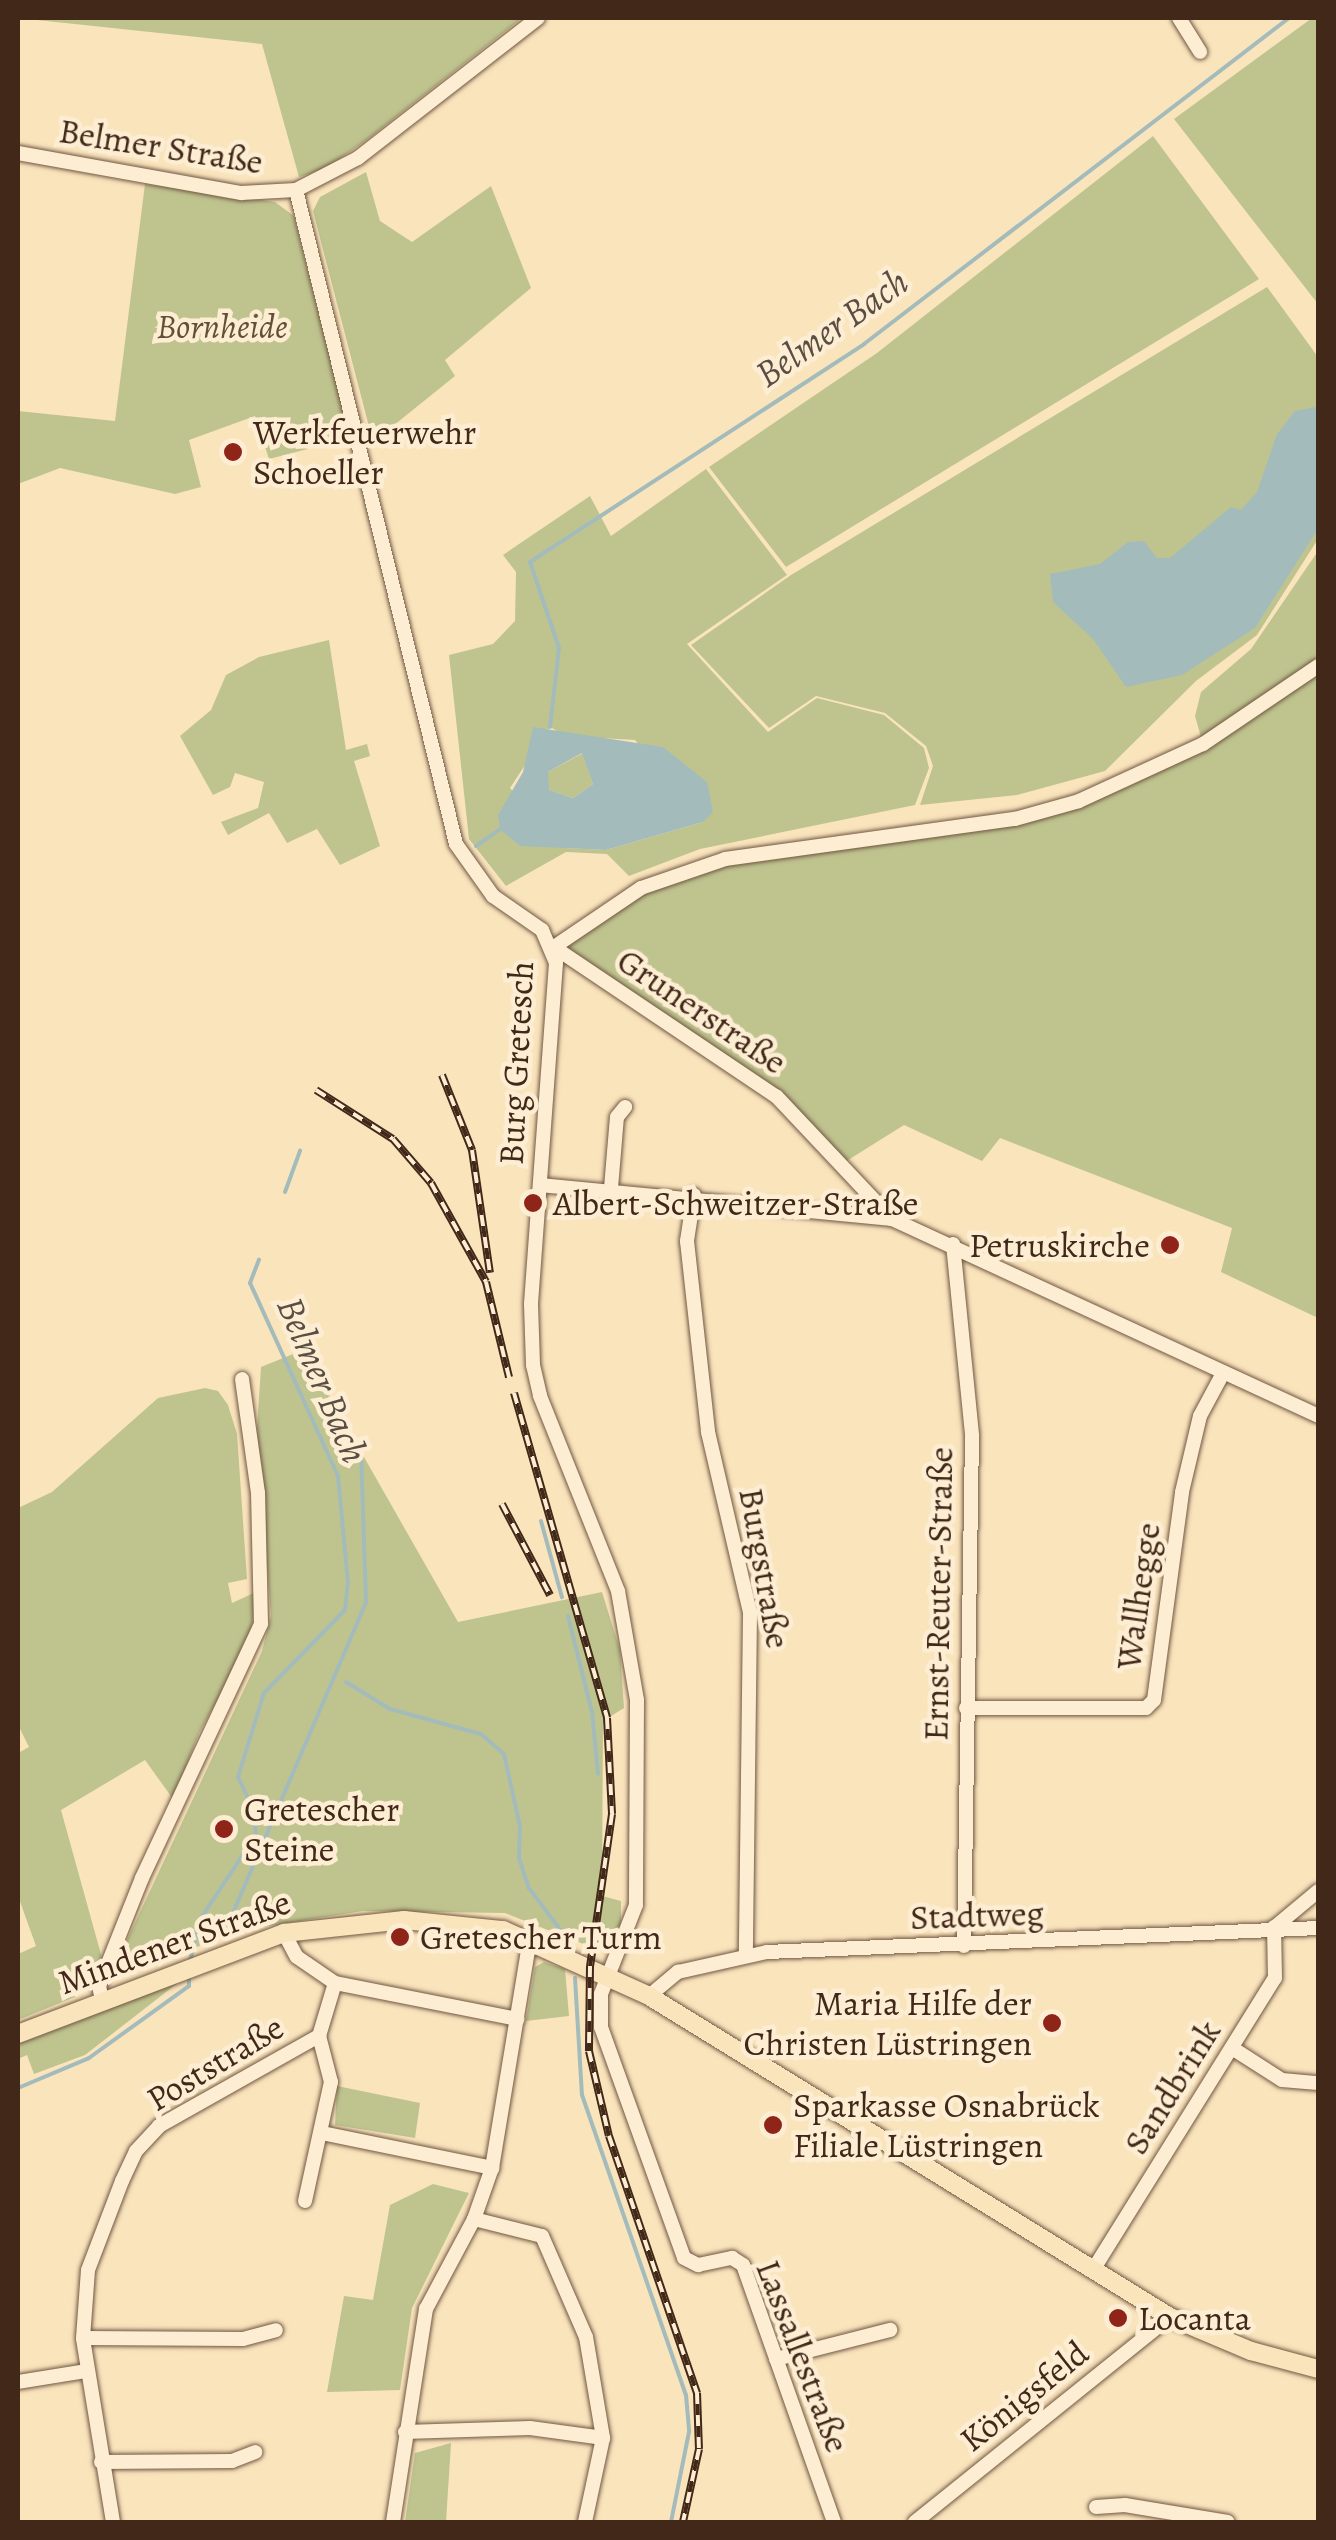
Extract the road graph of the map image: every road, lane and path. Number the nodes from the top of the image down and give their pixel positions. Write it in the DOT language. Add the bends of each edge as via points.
graph roads {
  1 [pos="538,18"];
  2 [pos="1179,18"];
  3 [pos="1200,52"];
  4 [pos="18,154"];
  5 [pos="296,190"];
  6 [pos="1318,666"];
  7 [pos="554,947"];
  8 [pos="624,1106"];
  9 [pos="540,1185"];
  10 [pos="611,1188"];
  11 [pos="694,1196"];
  12 [pos="892,1219"];
  13 [pos="953,1244"];
  14 [pos="1222,1375"];
  15 [pos="242,1379"];
  16 [pos="1318,1416"];
  17 [pos="966,1708"];
  18 [pos="1318,1890"];
  19 [pos="1274,1928"];
  20 [pos="1318,1928"];
  21 [pos="284,1933"];
  22 [pos="530,1938"];
  23 [pos="964,1946"];
  24 [pos="746,1954"];
  25 [pos="609,1976"];
  26 [pos="335,1983"];
  27 [pos="650,1996"];
  28 [pos="102,2000"];
  29 [pos="517,2019"];
  30 [pos="18,2034"];
  31 [pos="319,2036"];
  32 [pos="1232,2048"];
  33 [pos="1318,2082"];
  34 [pos="322,2134"];
  35 [pos="492,2168"];
  36 [pos="305,2201"];
  37 [pos="474,2219"];
  38 [pos="1093,2270"];
  39 [pos="1170,2317"];
  40 [pos="276,2330"];
  41 [pos="890,2330"];
  42 [pos="84,2338"];
  43 [pos="776,2359"];
  44 [pos="1318,2369"];
  45 [pos="86,2371"];
  46 [pos="18,2382"];
  47 [pos="406,2432"];
  48 [pos="603,2438"];
  49 [pos="255,2452"];
  50 [pos="102,2462"];
  51 [pos="1096,2507"];
  52 [pos="113,2522"];
  53 [pos="393,2522"];
  54 [pos="585,2522"];
  55 [pos="834,2522"];
  56 [pos="915,2522"];
  57 [pos="1228,2522"];
  1 -- 5 [label="street, Belmer Straße" via="358,158"];
  2 -- 3 [label="street"];
  4 -- 5 [label="street, Belmer Straße" via="240,193"];
  5 -- 7 [label="street, Burg Gretesch" via="456,844 493,896 542,930"];
  6 -- 7 [label="street" via="1203,744 1079,801 1015,819 725,858 640,888"];
  7 -- 9 [label="street, Burg Gretesch"];
  7 -- 12 [label="street, Grunerstraße" via="777,1097"];
  8 -- 10 [label="street"];
  9 -- 10 [label="street"];
  9 -- 25 [label="street, Burg Gretesch" via="530,1334 536,1380 618,1591 637,1700 636,1905"];
  10 -- 11 [label="street"];
  11 -- 12 [label="street"];
  11 -- 24 [label="street, Burgstraße" via="686,1240 708,1432 750,1612"];
  12 -- 13 [label="street"];
  13 -- 14 [label="street"];
  13 -- 17 [label="street, Ernst-Reuter-Straße" via="972,1436"];
  14 -- 16 [label="street"];
  14 -- 17 [label="street, Wallhegge" via="1200,1416 1182,1492 1154,1700 1146,1708"];
  15 -- 28 [label="street" via="258,1493 262,1624 142,1878 99,1986"];
  17 -- 23 [label="street, Ernst-Reuter-Straße"];
  18 -- 19 [label="street"];
  19 -- 20 [label="street, Stadtweg"];
  19 -- 23 [label="street, Stadtweg"];
  19 -- 32 [label="street, Sandbrink" via="1275,1978"];
  21 -- 22 [label="main road, Mindener Straße" via="404,1920 462,1922"];
  21 -- 26 [label="street" via="297,1958"];
  21 -- 28 [label="main road, Mindener Straße"];
  22 -- 25 [label="main road, Mindener Straße"];
  22 -- 29 [label="street"];
  23 -- 24 [label="street, Stadtweg"];
  24 -- 27 [label="street, Stadtweg" via="666,1978"];
  25 -- 27 [label="main road, Mindener Straße"];
  25 -- 43 [label="street, Lassallestraße" via="600,1994 601,2027 684,2258 698,2265 732,2258 743,2265"];
  26 -- 29 [label="street"];
  26 -- 31 [label="street"];
  27 -- 38 [label="main road, Mindener Straße"];
  28 -- 30 [label="main road, Mindener Straße"];
  29 -- 35 [label="street"];
  31 -- 34 [label="street" via="331,2082"];
  31 -- 42 [label="street, Poststraße" via="158,2126 136,2152 88,2270"];
  32 -- 33 [label="street" via="1282,2080"];
  32 -- 38 [label="street, Sandbrink"];
  34 -- 35 [label="street"];
  34 -- 36 [label="street"];
  35 -- 37 [label="street"];
  37 -- 47 [label="street" via="426,2308"];
  37 -- 48 [label="street" via="542,2236 586,2337"];
  38 -- 39 [label="main road, Mindener Straße"];
  39 -- 44 [label="main road, Mindener Straße" via="1251,2351"];
  39 -- 56 [label="street, Königsfeld"];
  40 -- 42 [label="street" via="243,2338"];
  41 -- 43 [label="street"];
  42 -- 45 [label="street, Poststraße"];
  43 -- 55 [label="street, Lassallestraße"];
  45 -- 46 [label="street"];
  45 -- 50 [label="street, Poststraße"];
  47 -- 48 [label="street" via="530,2428"];
  47 -- 53 [label="street"];
  48 -- 54 [label="street"];
  49 -- 50 [label="street" via="232,2461"];
  50 -- 52 [label="street, Poststraße"];
  51 -- 57 [label="street" via="1126,2505"];
}
